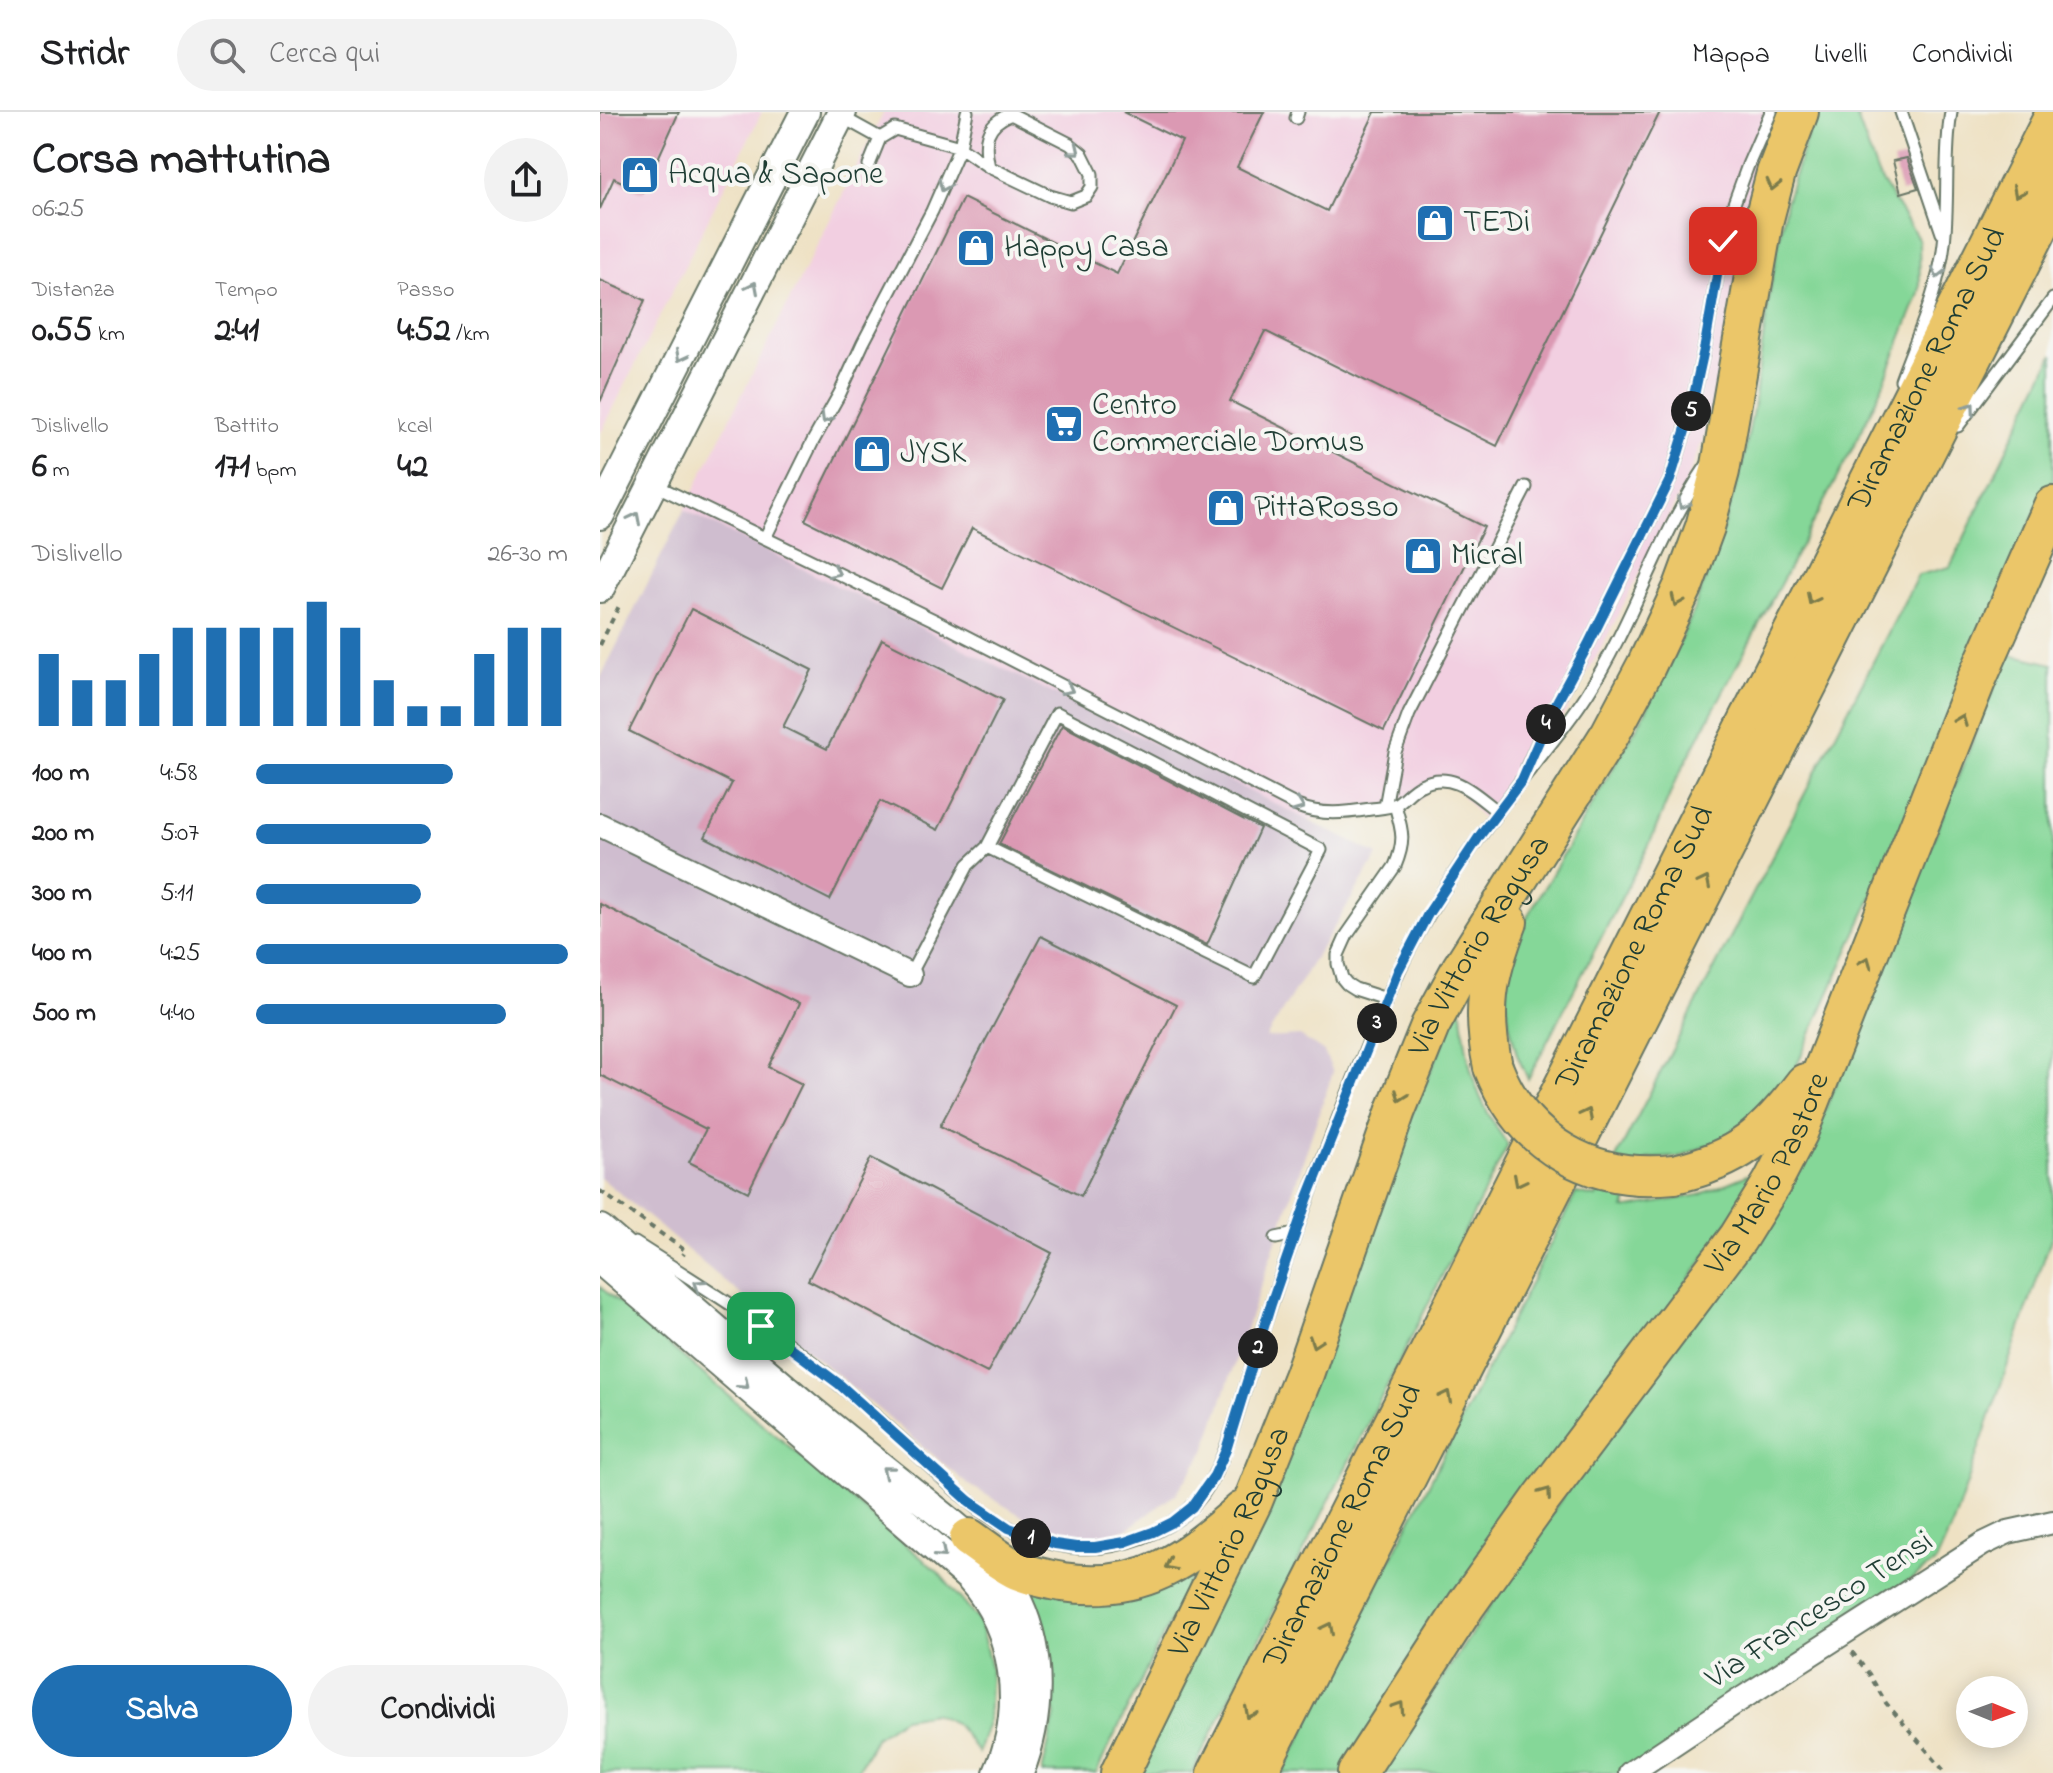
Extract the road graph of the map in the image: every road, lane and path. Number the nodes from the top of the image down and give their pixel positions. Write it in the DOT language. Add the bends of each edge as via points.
graph roads {
  1 [pos="805,112"];
  2 [pos="967,112"];
  3 [pos="1771,112"];
  4 [pos="1799,112"];
  5 [pos="1901,112"];
  6 [pos="1951,112"];
  7 [pos="1009,113"];
  8 [pos="841,114"];
  9 [pos="2053,122"];
  10 [pos="880,138"];
  11 [pos="960,147"];
  12 [pos="869,165"];
  13 [pos="989,167"];
  14 [pos="2053,195"];
  15 [pos="1945,240"];
  16 [pos="2053,299"];
  17 [pos="1895,397"];
  18 [pos="1952,434"];
  19 [pos="1725,438"];
  20 [pos="1879,440"];
  21 [pos="1932,462"];
  22 [pos="653,484"];
  23 [pos="1526,487"];
  24 [pos="2053,506"];
  25 [pos="600,515"];
  26 [pos="765,538"];
  27 [pos="1842,540"];
  28 [pos="600,588"];
  29 [pos="1840,617"];
  30 [pos="1522,780"];
  31 [pos="1390,806"];
  32 [pos="1498,812"];
  33 [pos="600,825"];
  34 [pos="1543,838"];
  35 [pos="987,847"];
  36 [pos="910,975"];
  37 [pos="1386,999"];
  38 [pos="1846,1011"];
  39 [pos="600,1191"];
  40 [pos="600,1220"];
  41 [pos="600,1229"];
  42 [pos="1295,1234"];
  43 [pos="1276,1238"];
  44 [pos="686,1251"];
  45 [pos="600,1260"];
  46 [pos="1253,1501"];
  47 [pos="2053,1522"];
  48 [pos="969,1538"];
  49 [pos="1840,1635"];
  50 [pos="998,1773"];
  51 [pos="1019,1773"];
  52 [pos="1120,1773"];
  53 [pos="1219,1773"];
  54 [pos="1255,1773"];
  55 [pos="1357,1773"];
  56 [pos="1630,1773"];
  57 [pos="1946,1773"];
  1 -- 25 [label="street, one-way"];
  2 -- 11 [label="lane"];
  3 -- 30 [label="lane" via="1732,209 1689,418 1670,480"];
  4 -- 19 [label="highway, Via Vittorio Ragusa, one-way" via="1764,219"];
  5 -- 15 [label="lane"];
  6 -- 15 [label="lane"];
  7 -- 13 [label="lane" via="988,133"];
  7 -- 13 [label="lane, one-way" via="1082,154 1092,187 1071,202"];
  8 -- 10 [label="lane"];
  22 -- 8 [label="street, one-way"];
  9 -- 27 [label="highway, Diramazione Roma Sud, one-way"];
  10 -- 11 [label="lane" via="895,129"];
  10 -- 12 [label="lane"];
  11 -- 13 [label="lane"];
  11 -- 26 [label="lane, one-way"];
  14 -- 29 [label="highway, Diramazione Roma Sud"];
  15 -- 17 [label="lane, one-way" via="1937,281"];
  18 -- 16 [label="lane, one-way"];
  19 -- 30 [label="lane, one-way" via="1682,505 1590,690"];
  19 -- 34 [label="highway, Via Vittorio Ragusa, one-way" via="1705,527 1668,621 1610,734"];
  20 -- 27 [label="lane"];
  21 -- 29 [label="lane"];
  22 -- 26 [label="lane"];
  28 -- 22 [label="street, one-way"];
  23 -- 31 [label="lane" via="1409,714 1395,752"];
  38 -- 24 [label="highway, Via Mario Pastore, one-way" via="1976,681"];
  26 -- 31 [label="lane, one-way" via="1297,806 1336,814"];
  27 -- 53 [label="highway, Diramazione Roma Sud, one-way"];
  54 -- 29 [label="highway, Diramazione Roma Sud, one-way"];
  30 -- 32 [label="lane"];
  31 -- 32 [label="lane" via="1421,784 1448,780"];
  31 -- 37 [label="lane" via="1403,829 1401,853 1338,955 1347,984"];
  32 -- 37 [label="lane" via="1428,914"];
  33 -- 36 [label="street"];
  34 -- 38 [label="highway, bridge" via="1498,948 1485,1018 1501,1088 1521,1118 1573,1159 1593,1168 1643,1176 1720,1161 1773,1123 1805,1083"];
  34 -- 46 [label="highway, Via Vittorio Ragusa, one-way" via="1461,969 1419,1050"];
  35 -- 35 [label="lane" via="1057,713 1321,850 1254,977"];
  35 -- 36 [label="lane" via="968,865"];
  37 -- 42 [label="lane"];
  55 -- 38 [label="highway, Via Mario Pastore, one-way" via="1466,1605 1759,1205 1798,1133"];
  39 -- 44 [label="path"];
  42 -- 40 [label="lane, one-way" via="1226,1450 1200,1497 1153,1532 1125,1542 1076,1547 1033,1538 980,1510 802,1355"];
  48 -- 41 [label="street, one-way"];
  42 -- 43 [label="lane"];
  45 -- 50 [label="street, one-way" via="984,1594 1002,1630 1013,1678 1012,1727"];
  46 -- 48 [label="highway, one-way" via="1187,1557 1154,1573 1113,1583 1076,1584 1020,1571"];
  46 -- 52 [label="highway, Via Vittorio Ragusa"];
  47 -- 49 [label="street, Via Francesco Tensi" via="1983,1544"];
  48 -- 51 [label="street" via="1002,1574 1028,1629 1035,1709"];
  49 -- 56 [label="street, Via Francesco Tensi"];
  49 -- 57 [label="path" via="1886,1703"];
}
